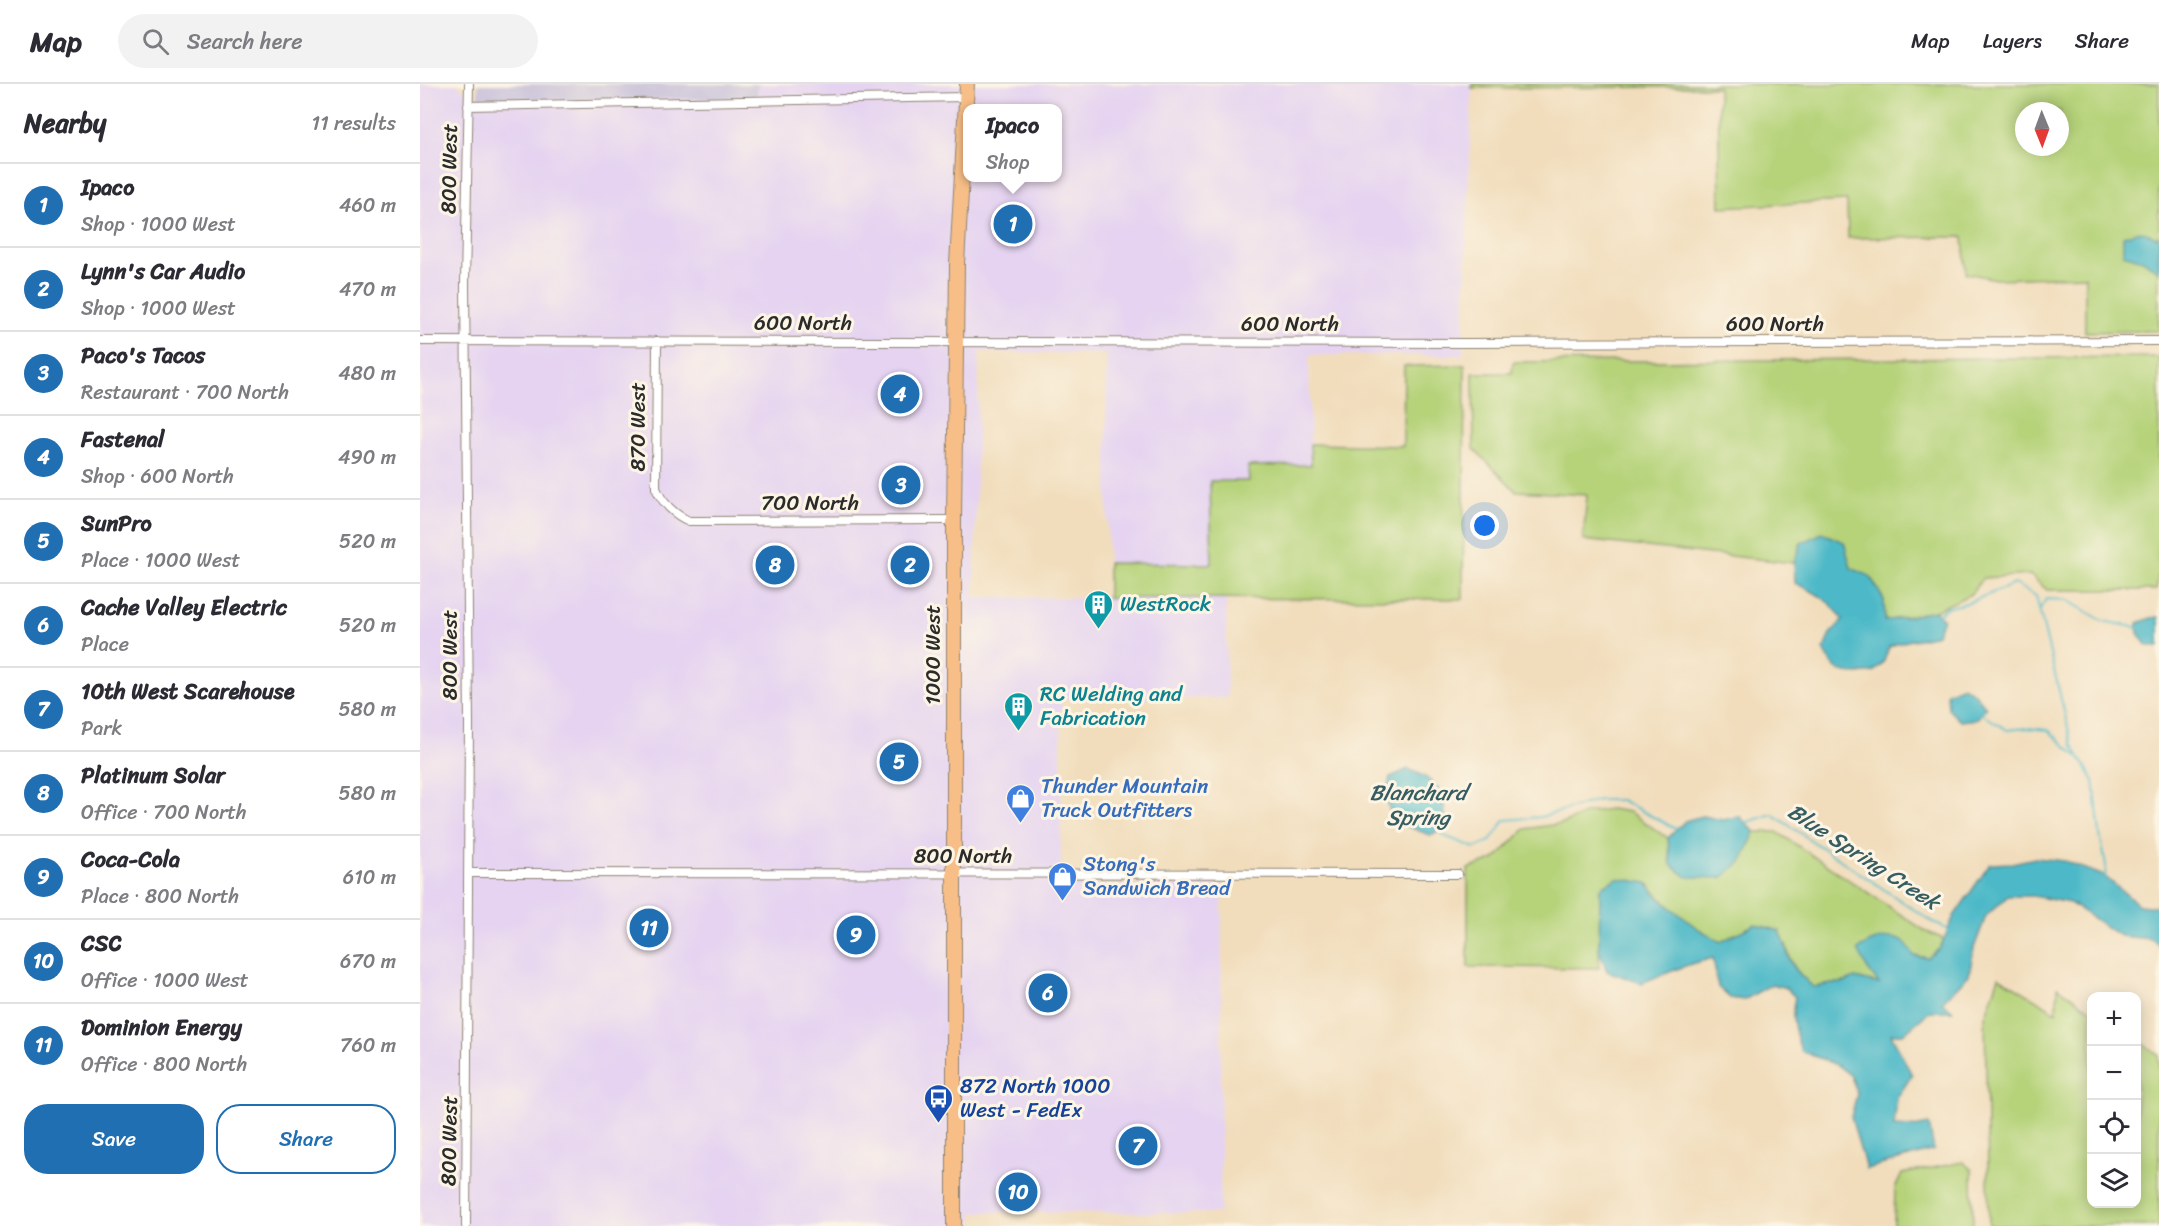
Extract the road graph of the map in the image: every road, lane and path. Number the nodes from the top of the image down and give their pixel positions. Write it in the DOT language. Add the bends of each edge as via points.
graph roads {
  1 [pos="468,84"];
  2 [pos="967,91"];
  3 [pos="468,106"];
  4 [pos="963,148"];
  5 [pos="420,341"];
  6 [pos="466,341"];
  7 [pos="657,341"];
  8 [pos="957,341"];
  9 [pos="2159,341"];
  10 [pos="670,508"];
  11 [pos="954,520"];
  12 [pos="468,873"];
  13 [pos="954,874"];
  14 [pos="1458,874"];
  15 [pos="466,1226"];
  16 [pos="954,1226"];
  1 -- 3 [label="street, 800 West"];
  2 -- 3 [label="street"];
  3 -- 6 [label="street, 800 West"];
  4 -- 8 [label="main road, 1000 West"];
  5 -- 6 [label="street, 600 North"];
  6 -- 7 [label="street, 600 North"];
  6 -- 12 [label="street, 800 West"];
  7 -- 8 [label="street, 600 North"];
  7 -- 10 [label="street, 870 West" via="656,488"];
  8 -- 9 [label="street, 600 North"];
  8 -- 11 [label="main road, 1000 West"];
  10 -- 11 [label="street, 700 North" via="689,521"];
  11 -- 13 [label="main road, 1000 West"];
  12 -- 13 [label="street, 800 North"];
  12 -- 15 [label="street, 800 West"];
  13 -- 14 [label="street, 800 North"];
  13 -- 16 [label="main road, 1000 West"];
}
